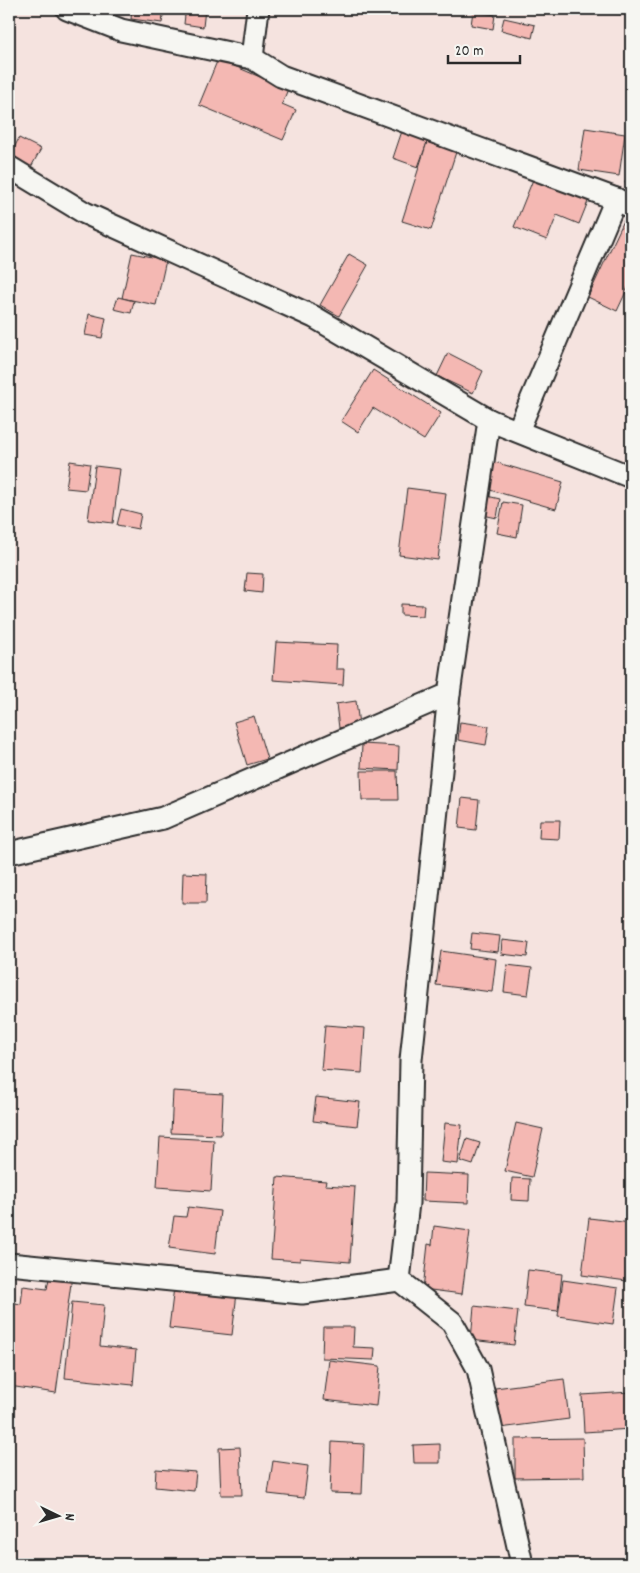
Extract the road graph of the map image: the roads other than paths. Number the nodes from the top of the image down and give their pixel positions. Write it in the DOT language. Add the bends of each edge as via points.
graph roads {
  1 [pos="67,9"];
  2 [pos="258,9"];
  3 [pos="252,58"];
  4 [pos="9,167"];
  5 [pos="624,203"];
  6 [pos="489,420"];
  7 [pos="518,431"];
  8 [pos="631,477"];
  9 [pos="450,694"];
  10 [pos="9,853"];
  11 [pos="9,1264"];
  12 [pos="399,1280"];
  13 [pos="522,1564"];
  1 -- 3 [label="street" via="121,30"];
  2 -- 3 [label="street"];
  3 -- 5 [label="street" via="281,76"];
  4 -- 6 [label="street" via="85,213 314,317"];
  5 -- 7 [label="street"];
  6 -- 7 [label="street"];
  6 -- 9 [label="street"];
  7 -- 8 [label="street"];
  9 -- 10 [label="street" via="164,818"];
  9 -- 12 [label="street" via="410,1060 408,1203"];
  11 -- 12 [label="street" via="302,1293"];
  12 -- 13 [label="street" via="452,1322 478,1369"];
}
